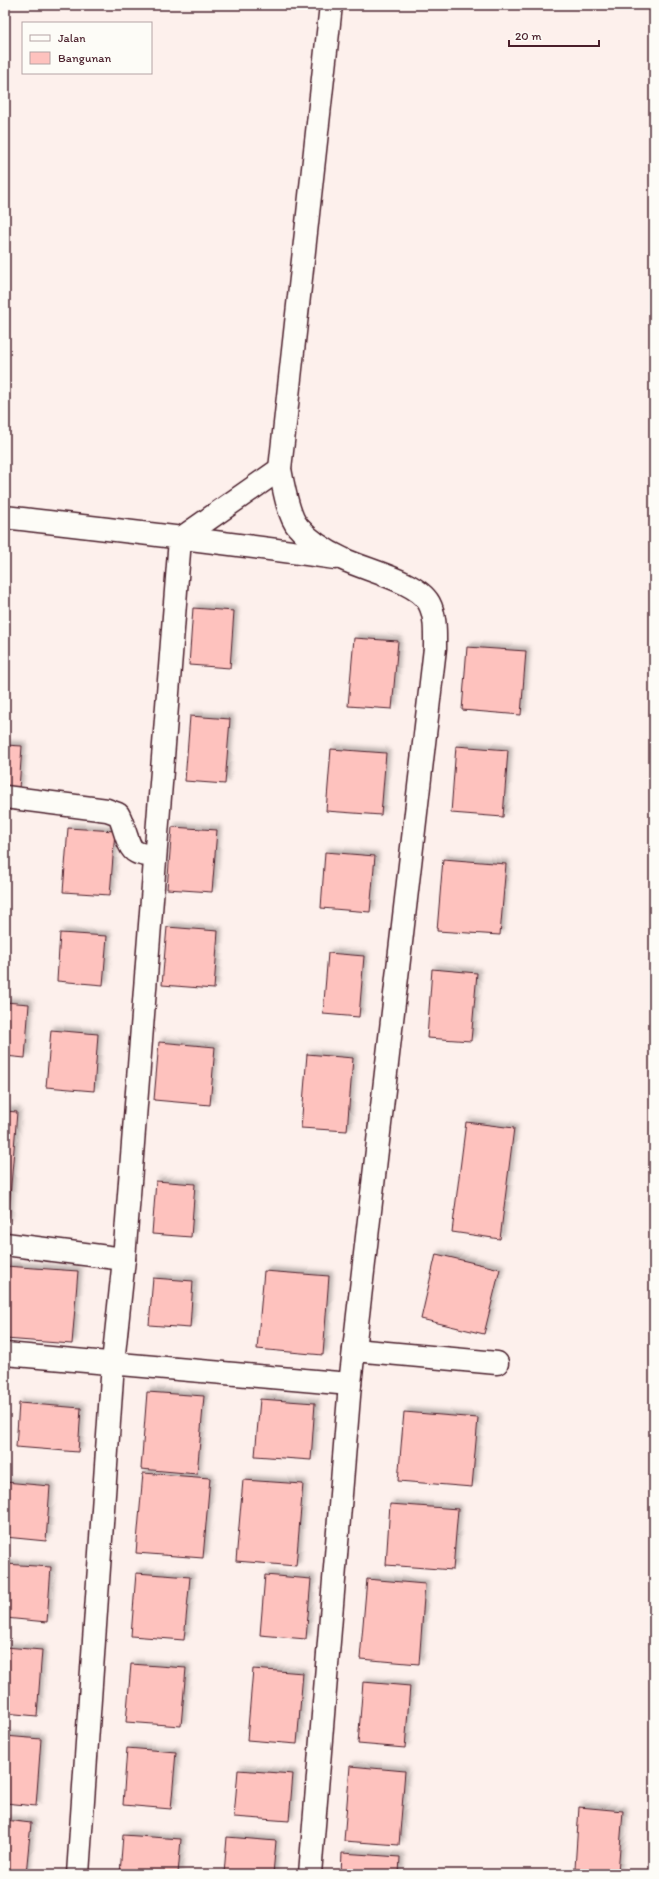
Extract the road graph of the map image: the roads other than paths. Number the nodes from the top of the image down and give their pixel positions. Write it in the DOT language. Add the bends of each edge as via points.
graph roads {
  1 [pos="331,5"];
  2 [pos="280,469"];
  3 [pos="5,516"];
  4 [pos="180,538"];
  5 [pos="342,559"];
  6 [pos="5,797"];
  7 [pos="155,856"];
  8 [pos="5,1244"];
  9 [pos="124,1259"];
  10 [pos="354,1350"];
  11 [pos="5,1354"];
  12 [pos="113,1363"];
  13 [pos="497,1363"];
  14 [pos="350,1384"];
  15 [pos="78,1874"];
  16 [pos="310,1874"];
  1 -- 2 [label="street"];
  2 -- 4 [label="street"];
  2 -- 5 [label="street" via="286,499 297,527"];
  3 -- 4 [label="street"];
  4 -- 5 [label="street"];
  4 -- 7 [label="street"];
  5 -- 10 [label="street" via="414,588 429,602 435,623 435,648"];
  6 -- 7 [label="street" via="107,810 118,814 124,823 130,847 136,852"];
  7 -- 9 [label="street"];
  8 -- 9 [label="street"];
  9 -- 12 [label="street"];
  10 -- 13 [label="street"];
  10 -- 14 [label="street"];
  11 -- 12 [label="street"];
  12 -- 14 [label="street"];
  12 -- 15 [label="street"];
  14 -- 16 [label="street"];
}
